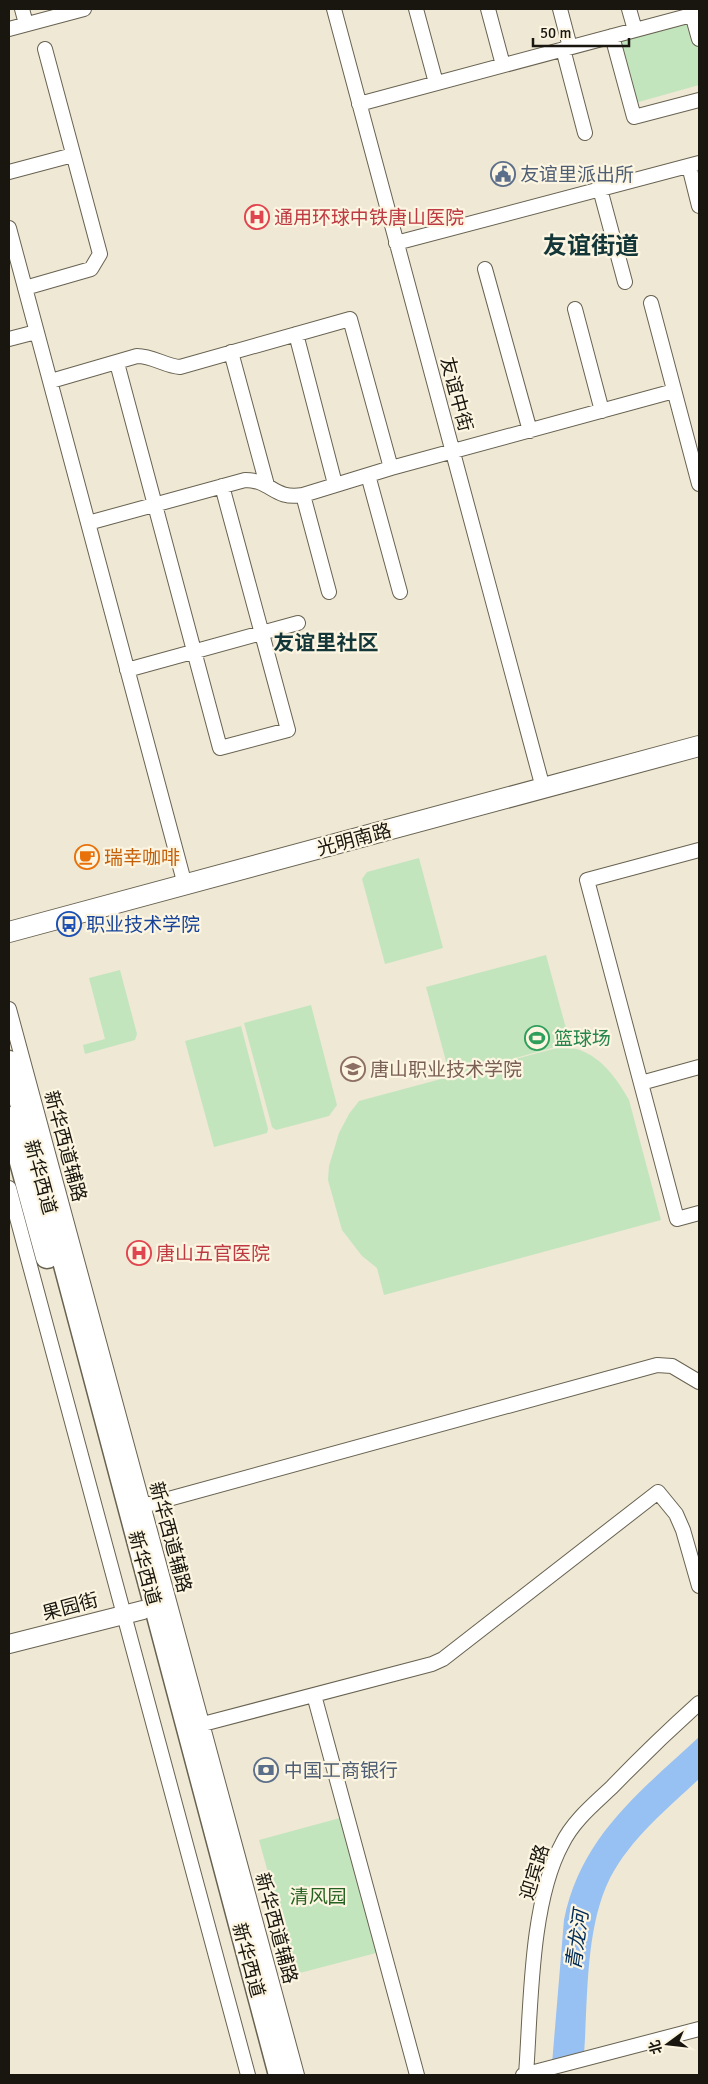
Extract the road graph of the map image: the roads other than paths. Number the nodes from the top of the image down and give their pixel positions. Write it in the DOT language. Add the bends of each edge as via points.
graph roads {
  1 [pos="22,9"];
  2 [pos="84,9"];
  3 [pos="334,9"];
  4 [pos="416,9"];
  5 [pos="488,9"];
  6 [pos="560,9"];
  7 [pos="629,9"];
  8 [pos="697,12"];
  9 [pos="26,24"];
  10 [pos="9,29"];
  11 [pos="635,30"];
  12 [pos="612,36"];
  13 [pos="699,40"];
  14 [pos="567,48"];
  15 [pos="44,49"];
  16 [pos="504,65"];
  17 [pos="436,83"];
  18 [pos="699,100"];
  19 [pos="359,104"];
  20 [pos="585,133"];
  21 [pos="73,154"];
  22 [pos="694,164"];
  23 [pos="9,172"];
  24 [pos="600,189"];
  25 [pos="699,206"];
  26 [pos="9,228"];
  27 [pos="396,242"];
  28 [pos="486,269"];
  29 [pos="624,282"];
  30 [pos="25,288"];
  31 [pos="651,303"];
  32 [pos="575,308"];
  33 [pos="36,332"];
  34 [pos="296,334"];
  35 [pos="9,339"];
  36 [pos="231,352"];
  37 [pos="117,363"];
  38 [pos="51,381"];
  39 [pos="674,391"];
  40 [pos="602,411"];
  41 [pos="530,431"];
  42 [pos="453,452"];
  43 [pos="391,468"];
  44 [pos="368,475"];
  45 [pos="335,484"];
  46 [pos="699,484"];
  47 [pos="267,485"];
  48 [pos="222,486"];
  49 [pos="303,495"];
  50 [pos="155,504"];
  51 [pos="88,522"];
  52 [pos="329,592"];
  53 [pos="400,592"];
  54 [pos="298,623"];
  55 [pos="262,633"];
  56 [pos="194,651"];
  57 [pos="127,670"];
  58 [pos="699,746"];
  59 [pos="543,788"];
  60 [pos="699,850"];
  61 [pos="185,885"];
  62 [pos="9,932"];
  63 [pos="9,1009"];
  64 [pos="9,1062"];
  65 [pos="699,1067"];
  66 [pos="641,1083"];
  67 [pos="9,1118"];
  68 [pos="9,1188"];
  69 [pos="699,1213"];
  70 [pos="699,1382"];
  71 [pos="143,1506"];
  72 [pos="699,1586"];
  73 [pos="133,1612"];
  74 [pos="9,1644"];
  75 [pos="314,1695"];
  76 [pos="699,1703"];
  77 [pos="203,1724"];
  78 [pos="699,2029"];
  79 [pos="529,2074"];
  80 [pos="248,2075"];
  81 [pos="268,2075"];
  82 [pos="280,2075"];
  83 [pos="297,2075"];
  84 [pos="417,2075"];
  1 -- 9 [label="street"];
  2 -- 9 [label="street"];
  3 -- 19 [label="street, 友谊中街"];
  4 -- 17 [label="street"];
  5 -- 16 [label="street"];
  6 -- 14 [label="street"];
  7 -- 11 [label="street"];
  8 -- 11 [label="street"];
  8 -- 13 [label="street"];
  9 -- 10 [label="street"];
  11 -- 12 [label="street"];
  12 -- 14 [label="street"];
  12 -- 18 [label="street" via="634,117"];
  14 -- 16 [label="street"];
  14 -- 20 [label="street"];
  15 -- 21 [label="street"];
  16 -- 17 [label="street"];
  17 -- 19 [label="street"];
  19 -- 27 [label="street, 友谊中街"];
  21 -- 23 [label="street"];
  21 -- 30 [label="street" via="100,254 92,269"];
  22 -- 24 [label="street"];
  22 -- 25 [label="street"];
  24 -- 27 [label="street"];
  24 -- 29 [label="street"];
  26 -- 30 [label="street"];
  27 -- 42 [label="street, 友谊中街"];
  28 -- 41 [label="street"];
  30 -- 33 [label="street"];
  31 -- 39 [label="street"];
  32 -- 40 [label="street"];
  33 -- 35 [label="street"];
  33 -- 38 [label="street"];
  34 -- 36 [label="street"];
  34 -- 43 [label="street" via="350,319"];
  34 -- 45 [label="street"];
  36 -- 37 [label="street" via="180,367 148,356"];
  36 -- 47 [label="street"];
  37 -- 38 [label="street"];
  37 -- 50 [label="street"];
  38 -- 51 [label="street"];
  39 -- 40 [label="street"];
  39 -- 46 [label="street"];
  40 -- 41 [label="street"];
  41 -- 42 [label="street"];
  42 -- 43 [label="street"];
  42 -- 59 [label="street, 友谊中街"];
  43 -- 44 [label="street"];
  44 -- 45 [label="street"];
  44 -- 53 [label="street"];
  45 -- 49 [label="street"];
  47 -- 48 [label="street" via="245,480"];
  47 -- 49 [label="street" via="281,496"];
  48 -- 50 [label="street"];
  48 -- 55 [label="street"];
  49 -- 52 [label="street"];
  50 -- 51 [label="street"];
  50 -- 56 [label="street"];
  51 -- 57 [label="street"];
  54 -- 55 [label="street"];
  55 -- 56 [label="street"];
  55 -- 56 [label="street" via="288,730 220,748"];
  56 -- 57 [label="street"];
  57 -- 61 [label="street"];
  58 -- 59 [label="main road, 光明南路"];
  59 -- 61 [label="main road, 光明南路"];
  60 -- 66 [label="street" via="587,880"];
  61 -- 62 [label="main road, 光明南路"];
  63 -- 71 [label="street, 新华西道辅路"];
  64 -- 82 [label="main road, 新华西道"];
  65 -- 66 [label="street"];
  66 -- 69 [label="street" via="678,1219"];
  67 -- 73 [label="main road, 新华西道"];
  68 -- 73 [label="street"];
  70 -- 71 [label="street" via="672,1366 657,1365"];
  71 -- 77 [label="street, 新华西道辅路"];
  72 -- 75 [label="street" via="684,1530 658,1492 443,1659"];
  73 -- 74 [label="street, 果园街"];
  73 -- 80 [label="street"];
  73 -- 81 [label="main road, 新华西道"];
  75 -- 77 [label="street"];
  75 -- 84 [label="street"];
  76 -- 79 [label="street, 迎宾路" via="576,1822 562,1843 552,1866 538,1926"];
  77 -- 83 [label="street, 新华西道辅路"];
  78 -- 79 [label="street"];
}
